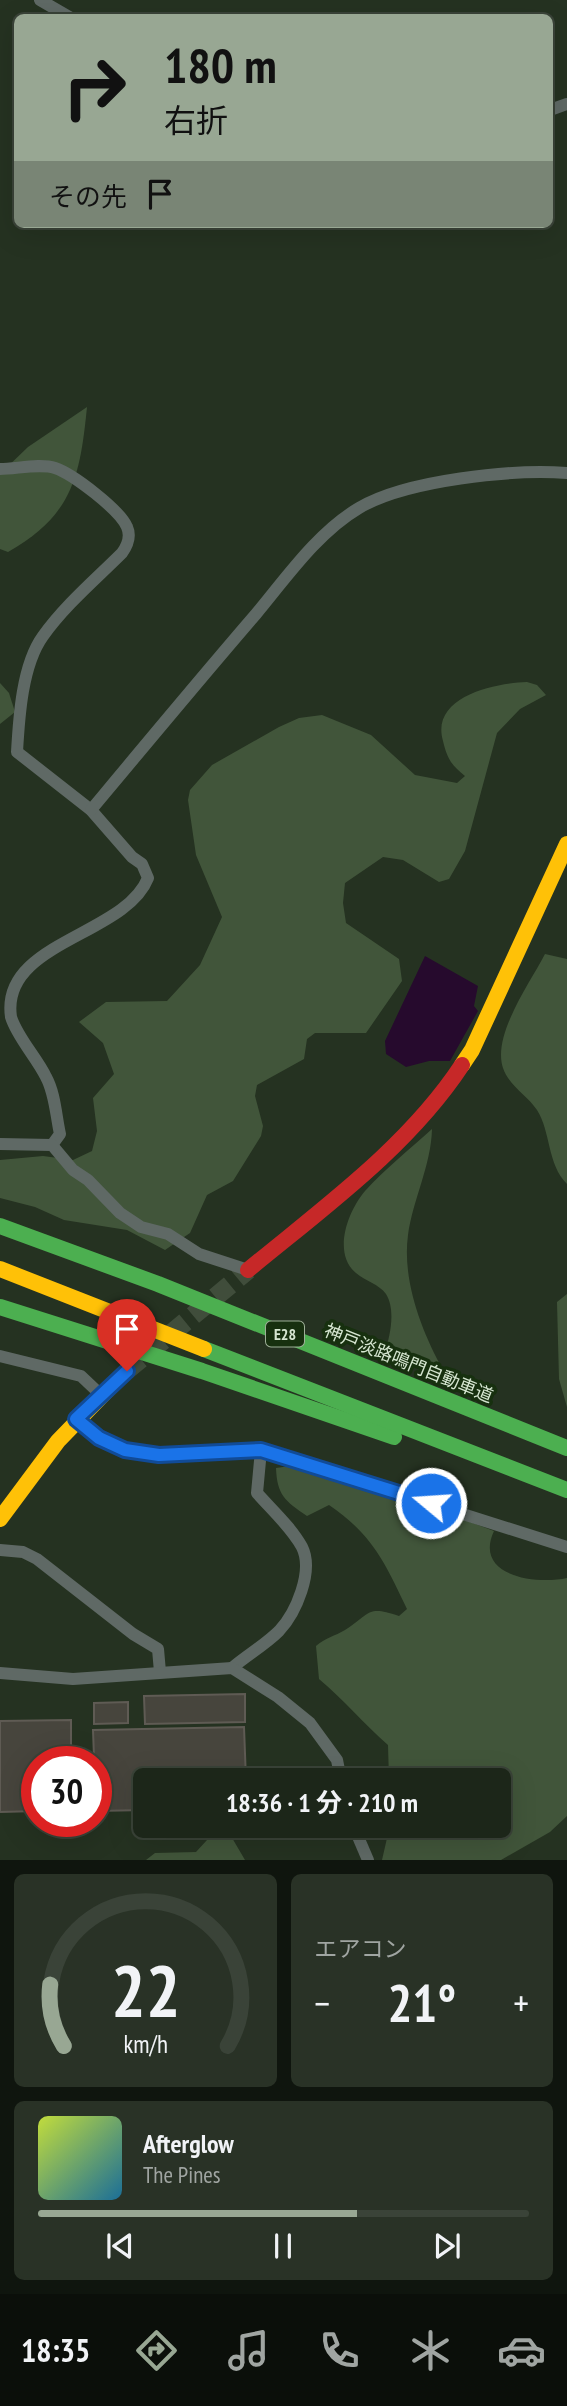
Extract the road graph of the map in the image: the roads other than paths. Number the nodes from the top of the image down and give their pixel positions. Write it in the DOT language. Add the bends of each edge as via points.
graph roads {
  1 [pos="40,0"];
  2 [pos="64,14"];
  3 [pos="0,469"];
  4 [pos="567,473"];
  5 [pos="91,810"];
  6 [pos="567,844"];
  7 [pos="0,1144"];
  8 [pos="52,1145"];
  9 [pos="0,1211"];
  10 [pos="0,1226"];
  11 [pos="0,1269"];
  12 [pos="248,1270"];
  13 [pos="0,1307"];
  14 [pos="0,1356"];
  15 [pos="366,1367"];
  16 [pos="127,1371"];
  17 [pos="100,1394"];
  18 [pos="76,1419"];
  19 [pos="567,1448"];
  20 [pos="261,1450"];
  21 [pos="567,1492"];
  22 [pos="0,1518"];
  23 [pos="567,1547"];
  24 [pos="0,1550"];
  25 [pos="232,1668"];
  26 [pos="160,1672"];
  27 [pos="0,1673"];
  28 [pos="339,1768"];
  29 [pos="359,1838"];
  30 [pos="368,1860"];
  1 -- 2 [label="street"];
  3 -- 5 [label="street" via="54,467 74,477 127,527 128,544 122,553 42,637 30,664 18,726 17,752"];
  4 -- 5 [label="street" via="472,478 412,488 381,496 357,509 333,527 292,571"];
  5 -- 8 [label="street" via="142,864 148,878 142,894 126,907 37,957 9,992 12,1018 48,1081 60,1134"];
  6 -- 12 [label="main road" via="472,1051 441,1097 357,1180"];
  7 -- 8 [label="street"];
  8 -- 12 [label="street" via="73,1170 141,1227 168,1234 199,1254"];
  9 -- 15 [label="main road" via="300,1333"];
  10 -- 15 [label="main road, 神戸淡路鳴門自動車道 / E28"];
  11 -- 21 [label="main road, E28"];
  13 -- 21 [label="main road"];
  14 -- 17 [label="street" via="81,1376"];
  15 -- 19 [label="main road, 神戸淡路鳴門自動車道 / E28"];
  16 -- 17 [label="main road"];
  17 -- 18 [label="main road"];
  18 -- 20 [label="street" via="108,1444 136,1452 173,1455"];
  18 -- 22 [label="main road"];
  20 -- 23 [label="street"];
  20 -- 25 [label="street" via="257,1493 303,1550 305,1577 294,1611 279,1631"];
  24 -- 26 [label="street" via="37,1559 158,1649"];
  25 -- 26 [label="street"];
  25 -- 28 [label="street" via="310,1723"];
  26 -- 27 [label="street" via="73,1679"];
  29 -- 30 [label="street"];
}
